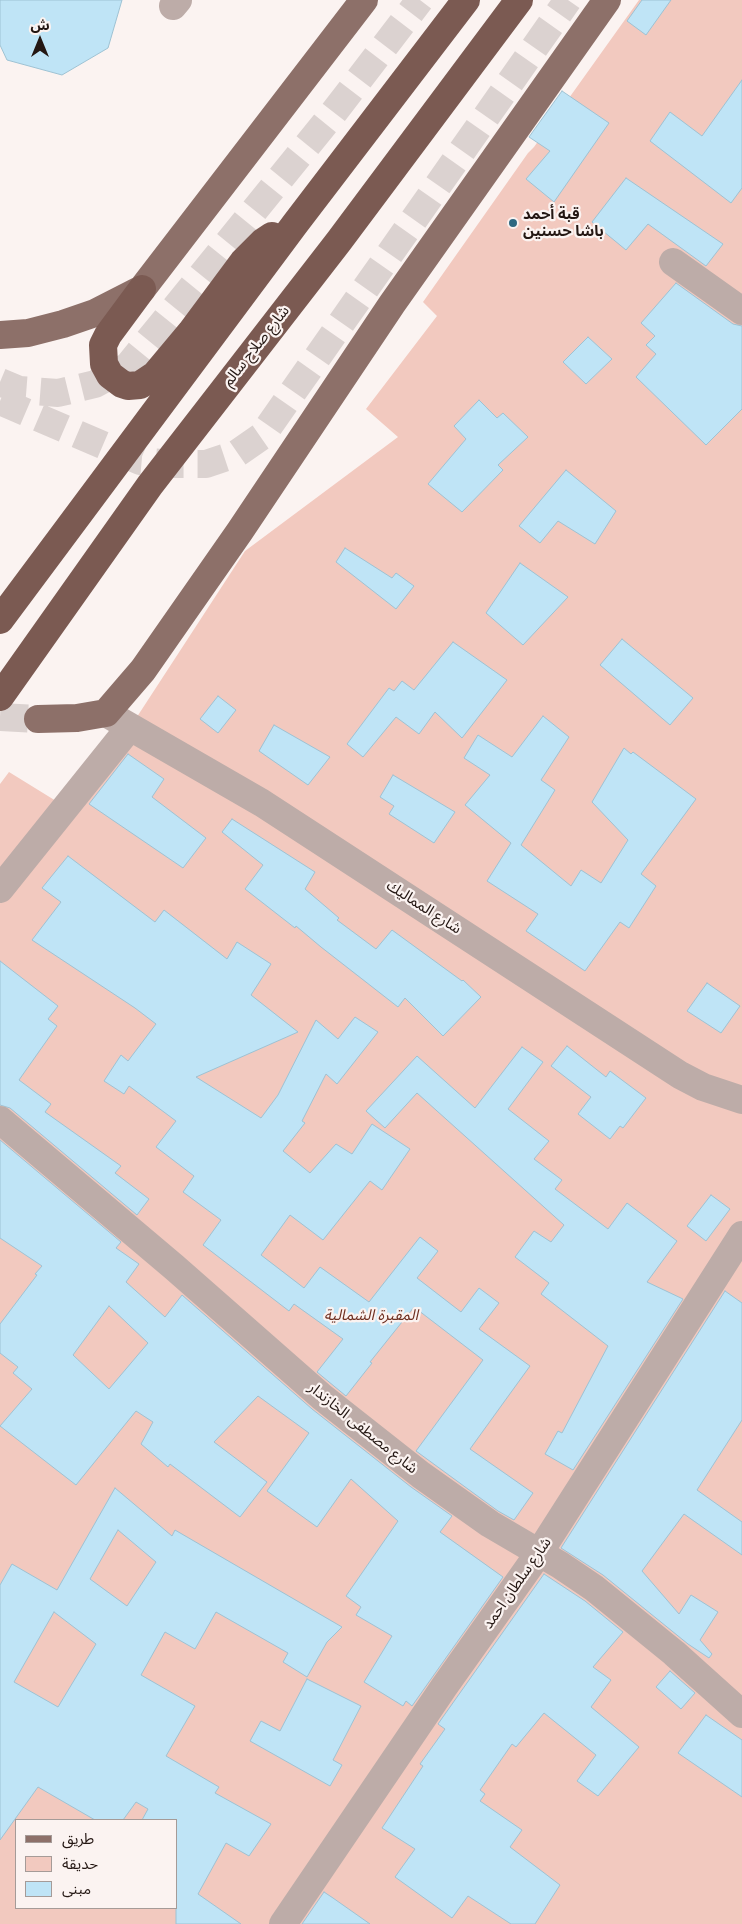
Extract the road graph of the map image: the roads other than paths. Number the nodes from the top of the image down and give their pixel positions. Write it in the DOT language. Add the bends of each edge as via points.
graph roads {
  1 [pos="364,0"];
  2 [pos="466,0"];
  3 [pos="519,0"];
  4 [pos="607,0"];
  5 [pos="295,224"];
  6 [pos="673,262"];
  7 [pos="142,289"];
  8 [pos="742,311"];
  9 [pos="0,335"];
  10 [pos="0,620"];
  11 [pos="0,697"];
  12 [pos="106,713"];
  13 [pos="38,719"];
  14 [pos="130,727"];
  15 [pos="0,889"];
  16 [pos="742,1100"];
  17 [pos="0,1120"];
  18 [pos="742,1235"];
  19 [pos="539,1553"];
  20 [pos="742,1714"];
  21 [pos="283,1924"];
  1 -- 7 [label="main road"];
  2 -- 5 [label="highway"];
  3 -- 11 [label="highway, شارع صلاح سالم" via="339,241 150,485"];
  4 -- 12 [label="main road" via="392,304 143,670"];
  5 -- 7 [label="highway" via="263,242 243,262 155,375 140,385 128,386 110,375 104,364 103,344"];
  5 -- 10 [label="highway"];
  6 -- 8 [label="street"];
  7 -- 9 [label="main road" via="95,314 28,333"];
  12 -- 13 [label="main road"];
  12 -- 14 [label="street, شارع المماليك"];
  14 -- 15 [label="street"];
  14 -- 16 [label="street, شارع المماليك" via="262,802 680,1075 725,1096"];
  17 -- 19 [label="street, شارع مصطفى الخازندار" via="174,1266 322,1397 469,1510"];
  18 -- 19 [label="street, شارع سلطان احمد"];
  19 -- 20 [label="street, شارع مصطفى الخازندار" via="617,1606"];
  19 -- 21 [label="street, شارع سلطان احمد"];
}
